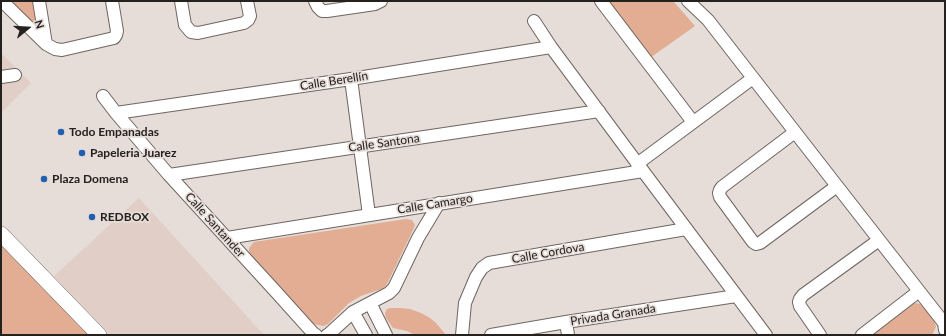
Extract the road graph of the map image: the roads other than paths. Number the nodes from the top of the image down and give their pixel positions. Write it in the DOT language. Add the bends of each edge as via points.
graph roads {
  1 [pos="2,1"];
  2 [pos="39,1"];
  3 [pos="112,1"];
  4 [pos="181,1"];
  5 [pos="247,1"];
  6 [pos="316,1"];
  7 [pos="381,1"];
  8 [pos="601,1"];
  9 [pos="688,1"];
  10 [pos="534,21"];
  11 [pos="46,44"];
  12 [pos="551,47"];
  13 [pos="15,75"];
  14 [pos="1,78"];
  15 [pos="752,78"];
  16 [pos="351,79"];
  17 [pos="103,96"];
  18 [pos="599,111"];
  19 [pos="116,113"];
  20 [pos="693,122"];
  21 [pos="795,132"];
  22 [pos="359,147"];
  23 [pos="640,167"];
  24 [pos="169,175"];
  25 [pos="837,186"];
  26 [pos="439,203"];
  27 [pos="369,215"];
  28 [pos="686,229"];
  29 [pos="1,234"];
  30 [pos="227,238"];
  31 [pos="880,240"];
  32 [pos="919,291"];
  33 [pos="736,296"];
  34 [pos="370,303"];
  35 [pos="353,312"];
  36 [pos="566,322"];
  37 [pos="945,330"];
  38 [pos="99,335"];
  39 [pos="316,335"];
  40 [pos="327,335"];
  41 [pos="366,335"];
  42 [pos="386,335"];
  43 [pos="462,335"];
  44 [pos="491,335"];
  45 [pos="568,335"];
  46 [pos="766,335"];
  47 [pos="820,335"];
  48 [pos="862,335"];
  1 -- 11 [label="street"];
  2 -- 11 [label="street"];
  3 -- 11 [label="street" via="117,31 114,38 62,50"];
  4 -- 5 [label="street" via="185,25 190,32 198,34 244,23 250,16"];
  6 -- 7 [label="street" via="318,7 327,11"];
  8 -- 20 [label="street"];
  9 -- 15 [label="street" via="708,20"];
  10 -- 12 [label="street"];
  12 -- 16 [label="street, Calle Berellín"];
  12 -- 18 [label="street"];
  13 -- 14 [label="street"];
  15 -- 20 [label="street"];
  15 -- 21 [label="street"];
  16 -- 19 [label="street, Calle Berellín"];
  16 -- 22 [label="street"];
  17 -- 19 [label="street, Calle Santander"];
  18 -- 22 [label="street, Calle Santona"];
  18 -- 23 [label="street"];
  19 -- 24 [label="street, Calle Santander"];
  20 -- 23 [label="street"];
  21 -- 25 [label="street"];
  21 -- 25 [label="street" via="720,190 720,197 753,242 760,243"];
  22 -- 24 [label="street, Calle Santona"];
  22 -- 27 [label="street"];
  23 -- 26 [label="street, Calle Camargo"];
  23 -- 28 [label="street"];
  24 -- 30 [label="street, Calle Santander"];
  25 -- 31 [label="street"];
  26 -- 27 [label="street, Calle Camargo"];
  26 -- 34 [label="street" via="418,238 394,288 389,294"];
  27 -- 30 [label="street, Calle Camargo"];
  28 -- 33 [label="street"];
  28 -- 43 [label="street, Calle Cordova" via="489,263 476,277 465,303"];
  29 -- 38 [label="street"];
  30 -- 39 [label="street, Calle Santander"];
  31 -- 32 [label="street"];
  31 -- 47 [label="street" via="800,299 800,306"];
  32 -- 37 [label="street" via="944,323"];
  32 -- 48 [label="street"];
  33 -- 36 [label="street, Privada Granada"];
  33 -- 46 [label="street"];
  34 -- 35 [label="street"];
  34 -- 42 [label="street"];
  35 -- 40 [label="street"];
  35 -- 41 [label="street"];
  36 -- 44 [label="street, Privada Granada"];
  36 -- 45 [label="street"];
}
